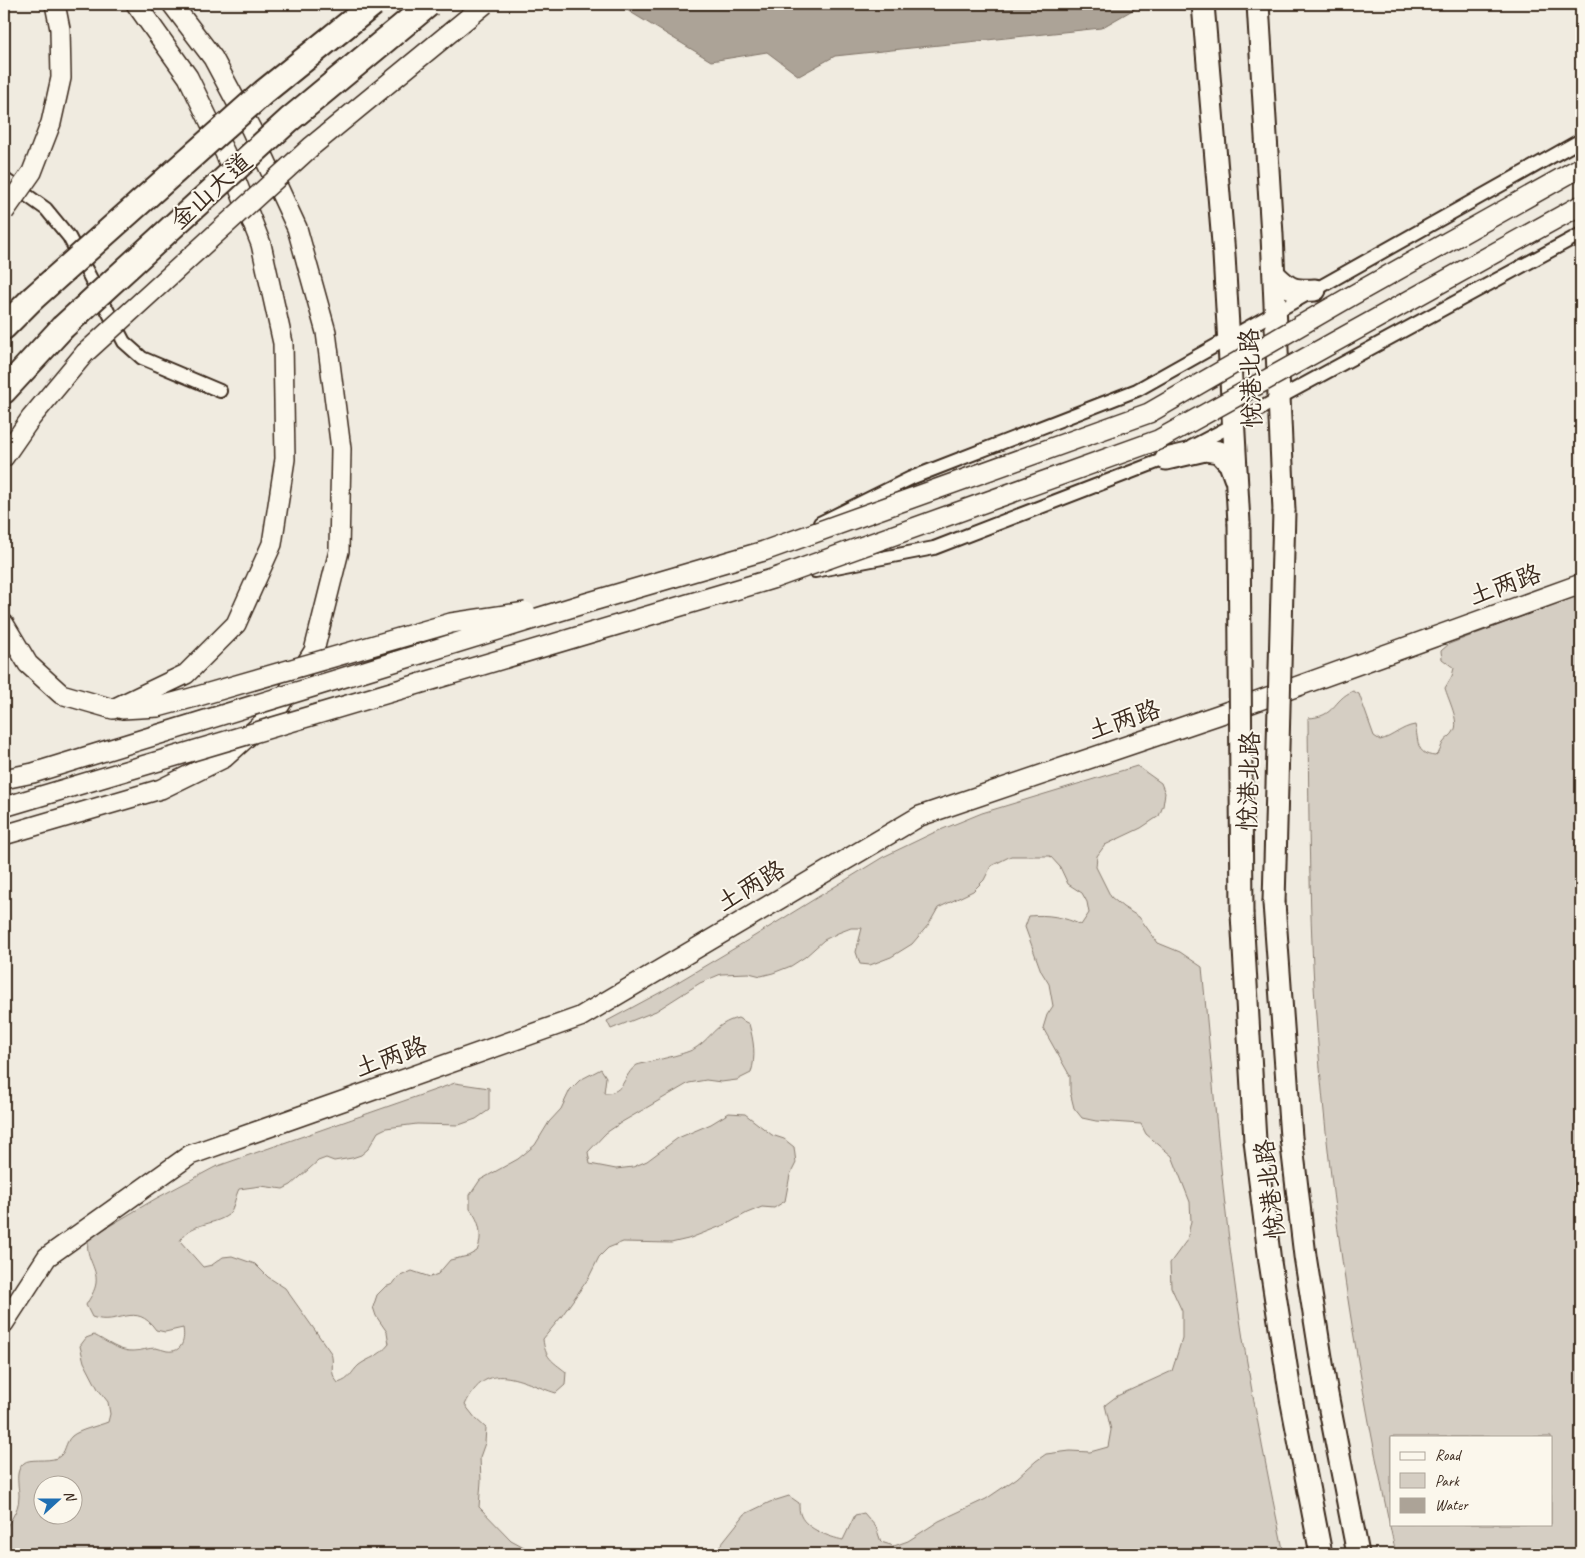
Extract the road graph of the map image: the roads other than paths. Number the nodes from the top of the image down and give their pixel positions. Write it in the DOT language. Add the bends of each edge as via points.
graph roads {
  1 [pos="55,4"];
  2 [pos="136,4"];
  3 [pos="172,4"];
  4 [pos="373,4"];
  5 [pos="429,4"];
  6 [pos="485,4"];
  7 [pos="1203,4"];
  8 [pos="1258,4"];
  9 [pos="1581,140"];
  10 [pos="1581,167"];
  11 [pos="4,180"];
  12 [pos="1581,205"];
  13 [pos="4,212"];
  14 [pos="1581,234"];
  15 [pos="1274,274"];
  16 [pos="1315,290"];
  17 [pos="1276,312"];
  18 [pos="4,327"];
  19 [pos="1228,339"];
  20 [pos="4,391"];
  21 [pos="220,391"];
  22 [pos="1279,398"];
  23 [pos="1233,425"];
  24 [pos="4,457"];
  25 [pos="1166,459"];
  26 [pos="1236,483"];
  27 [pos="764,551"];
  28 [pos="772,580"];
  29 [pos="1581,584"];
  30 [pos="586,603"];
  31 [pos="4,624"];
  32 [pos="113,709"];
  33 [pos="4,779"];
  34 [pos="4,807"];
  35 [pos="4,835"];
  36 [pos="4,1324"];
  37 [pos="1321,1554"];
  38 [pos="1358,1554"];
  1 -- 13 [label="main road, bridge" via="60,29 60,78 51,123 32,172"];
  2 -- 32 [label="main road, bridge" via="188,77 225,153 261,244 283,343 285,459 272,544 236,624 186,674"];
  3 -- 35 [label="main road, bridge" via="217,66 251,129 297,228 326,332 340,449 339,551 314,651 276,711 224,758 161,790"];
  4 -- 18 [label="highway, 金山大道, bridge" via="264,92"];
  5 -- 20 [label="highway, 金山大道, bridge" via="289,120 62,328"];
  6 -- 24 [label="main road, bridge" via="312,146 85,354 30,418"];
  7 -- 19 [label="main road, 悦港北路"];
  8 -- 15 [label="main road, 悦港北路"];
  9 -- 16 [label="street"];
  10 -- 27 [label="main road, bridge" via="1149,413"];
  11 -- 21 [label="street" via="46,209 69,237 124,342 142,358"];
  12 -- 28 [label="main road, bridge" via="1158,440"];
  14 -- 22 [label="street"];
  15 -- 16 [label="main road" via="1285,286 1297,291"];
  15 -- 17 [label="main road, 悦港北路"];
  16 -- 17 [label="street"];
  17 -- 19 [label="street"];
  17 -- 22 [label="main road, 悦港北路"];
  19 -- 23 [label="main road, 悦港北路"];
  19 -- 27 [label="street, bridge" via="1137,390 911,478"];
  22 -- 23 [label="street"];
  22 -- 38 [label="main road, 悦港北路, bridge" via="1284,511 1274,903 1291,1136 1305,1256 1326,1390"];
  23 -- 25 [label="street"];
  23 -- 26 [label="main road, 悦港北路"];
  25 -- 26 [label="main road" via="1205,450 1220,452 1230,464"];
  25 -- 28 [label="street, bridge" via="934,548"];
  26 -- 37 [label="main road, 悦港北路, bridge" via="1242,914 1256,1141 1291,1398"];
  27 -- 30 [label="main road, bridge"];
  28 -- 34 [label="main road, bridge"];
  29 -- 36 [label="main road, 土两路" via="1218,715 920,816 580,1017 190,1155 48,1257"];
  30 -- 32 [label="main road, bridge" via="451,623 158,707"];
  30 -- 33 [label="main road, bridge" via="33,773"];
  31 -- 32 [label="main road" via="28,664 61,694"];
}
